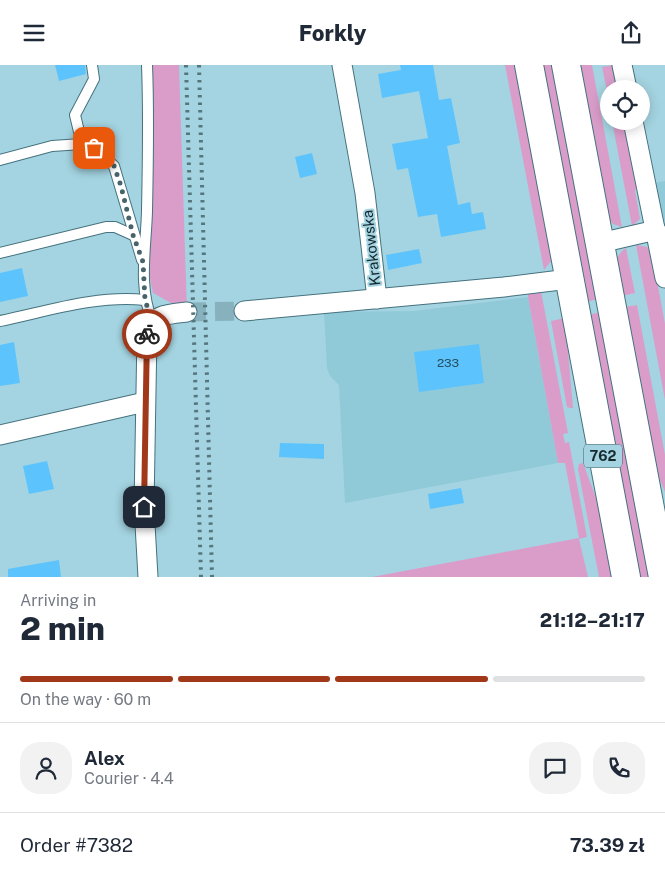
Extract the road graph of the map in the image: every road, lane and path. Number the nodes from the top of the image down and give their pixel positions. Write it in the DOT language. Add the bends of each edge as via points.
graph roads {
  1 [pos="92,65"];
  2 [pos="147,65"];
  3 [pos="342,65"];
  4 [pos="529,65"];
  5 [pos="566,65"];
  6 [pos="622,65"];
  7 [pos="625,80"];
  8 [pos="636,130"];
  9 [pos="82,144"];
  10 [pos="0,160"];
  11 [pos="656,230"];
  12 [pos="133,235"];
  13 [pos="600,243"];
  14 [pos="0,253"];
  15 [pos="143,262"];
  16 [pos="665,278"];
  17 [pos="569,279"];
  18 [pos="376,299"];
  19 [pos="145,300"];
  20 [pos="244,311"];
  21 [pos="186,312"];
  22 [pos="0,321"];
  23 [pos="152,321"];
  24 [pos="146,402"];
  25 [pos="0,435"];
  26 [pos="148,577"];
  27 [pos="626,577"];
  28 [pos="663,577"];
  1 -- 9 [label="lane" via="94,79 75,115"];
  2 -- 15 [label="lane" via="147,226"];
  3 -- 18 [label="street, Krakowska" via="365,193"];
  4 -- 17 [label="main road, 762"];
  5 -- 13 [label="main road, 762"];
  6 -- 7 [label="street"];
  8 -- 11 [label="street"];
  9 -- 10 [label="lane" via="52,146"];
  9 -- 12 [label="lane" via="94,148 114,166"];
  11 -- 13 [label="street"];
  11 -- 16 [label="street"];
  12 -- 14 [label="lane" via="106,227"];
  12 -- 15 [label="lane"];
  13 -- 28 [label="main road, 762"];
  15 -- 19 [label="lane"];
  17 -- 18 [label="street, Krakowska"];
  17 -- 27 [label="main road, 762"];
  18 -- 20 [label="street"];
  19 -- 22 [label="lane" via="102,299"];
  19 -- 23 [label="lane"];
  21 -- 23 [label="street" via="164,315"];
  23 -- 24 [label="street" via="147,333"];
  24 -- 25 [label="street"];
  24 -- 26 [label="street" via="144,507"];
}
